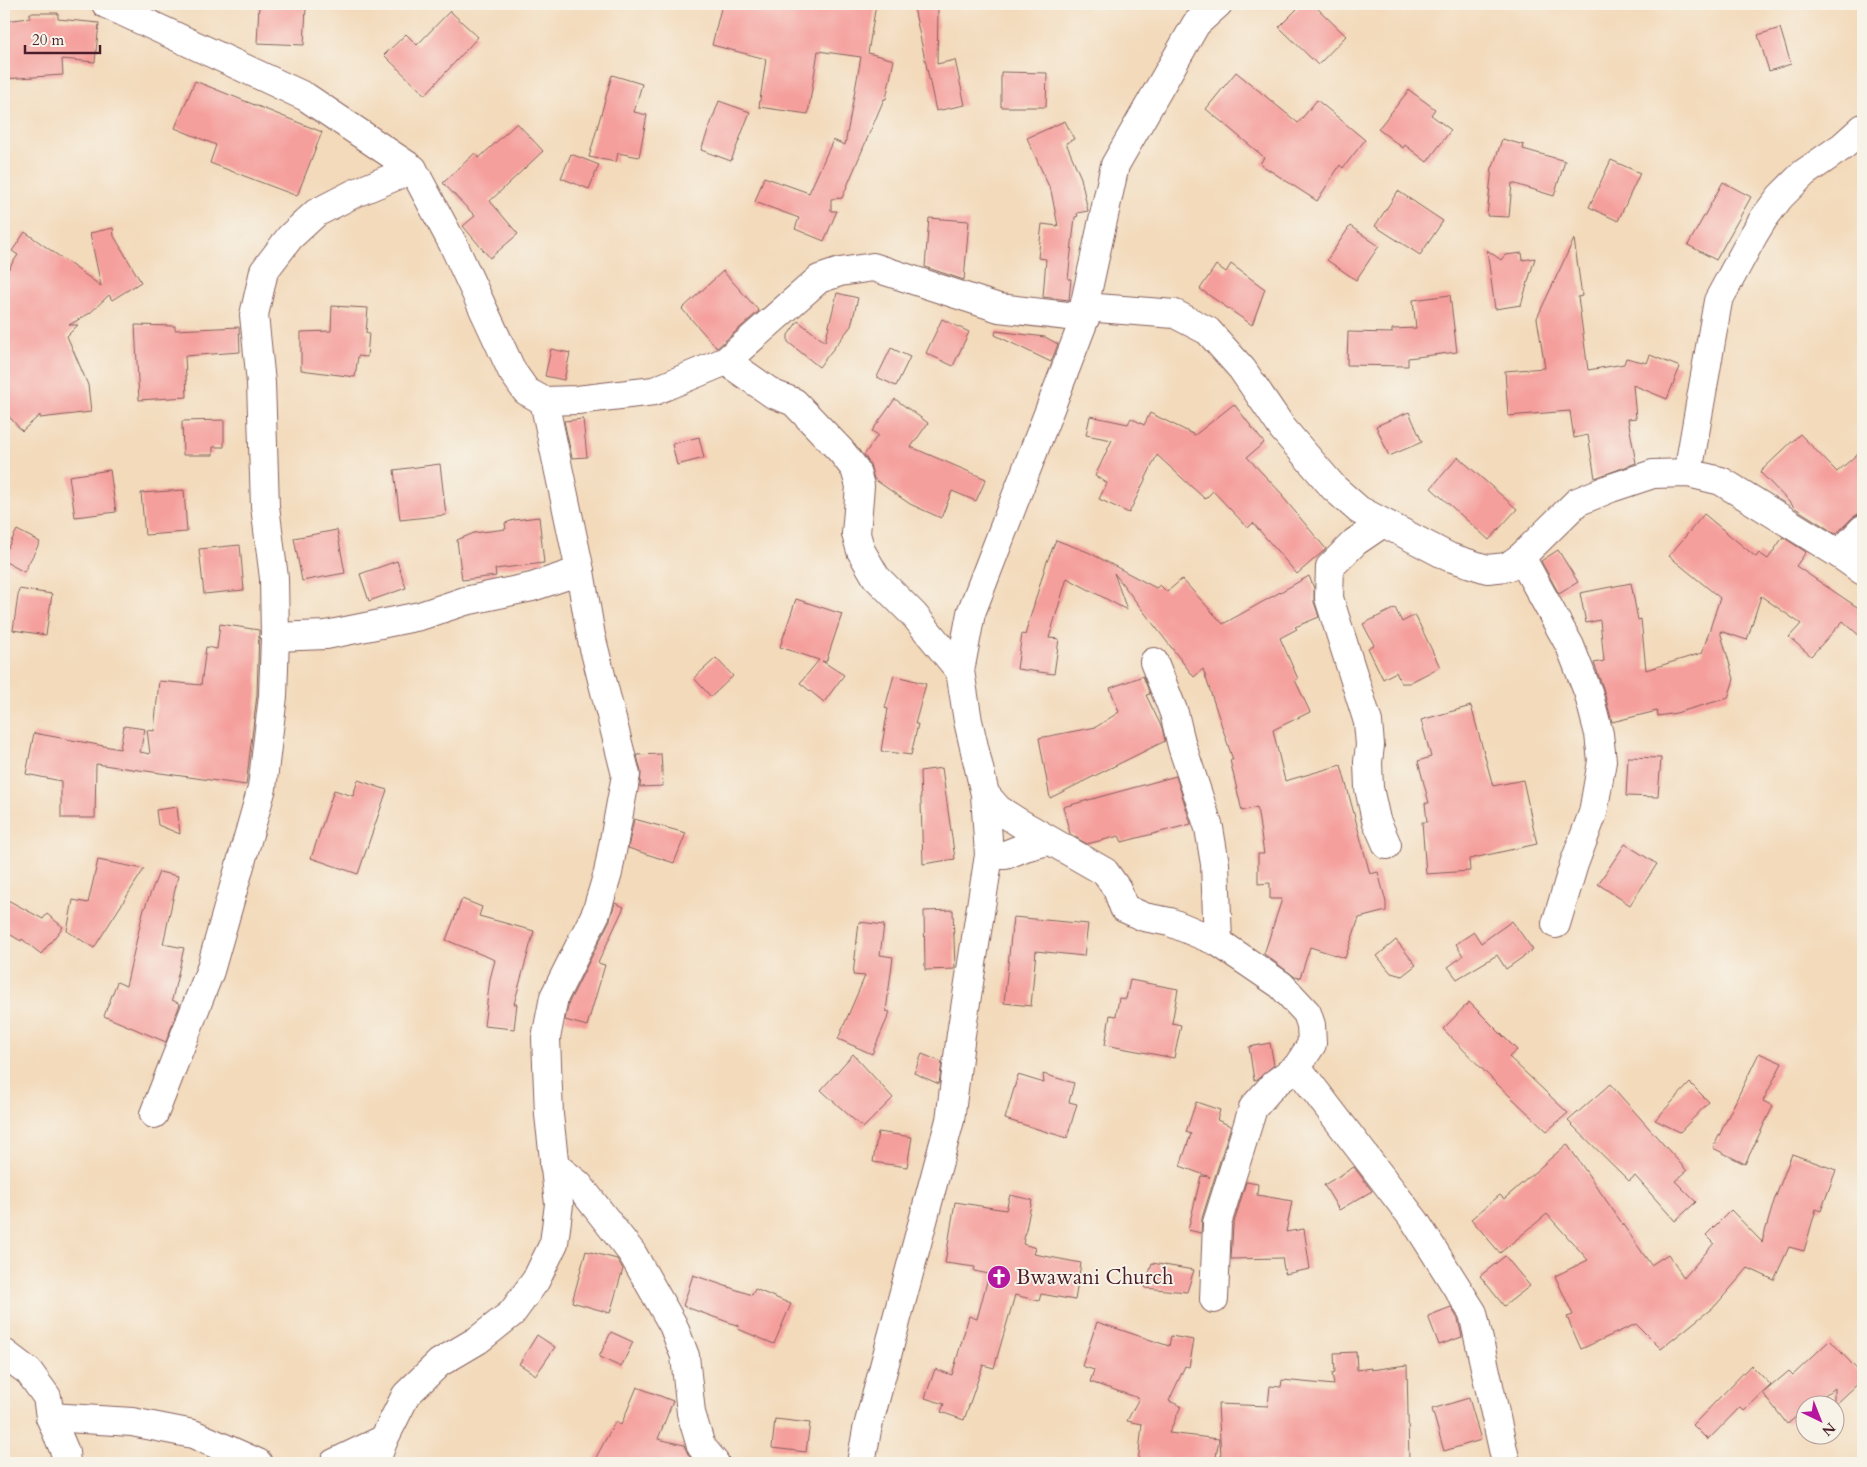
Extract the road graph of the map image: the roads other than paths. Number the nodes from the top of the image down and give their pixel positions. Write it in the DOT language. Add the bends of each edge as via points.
graph roads {
  1 [pos="106,4"];
  2 [pos="1218,4"];
  3 [pos="1863,128"];
  4 [pos="413,169"];
  5 [pos="1085,312"];
  6 [pos="726,361"];
  7 [pos="544,402"];
  8 [pos="1688,474"];
  9 [pos="1383,523"];
  10 [pos="1863,529"];
  11 [pos="1839,554"];
  12 [pos="1521,557"];
  13 [pos="1863,571"];
  14 [pos="580,572"];
  15 [pos="275,637"];
  16 [pos="1154,662"];
  17 [pos="960,671"];
  18 [pos="986,794"];
  19 [pos="1048,841"];
  20 [pos="1387,845"];
  21 [pos="989,855"];
  22 [pos="1556,924"];
  23 [pos="1218,942"];
  24 [pos="1297,1067"];
  25 [pos="154,1114"];
  26 [pos="554,1166"];
  27 [pos="1214,1299"];
  28 [pos="4,1353"];
  29 [pos="50,1417"];
  30 [pos="379,1451"];
  31 [pos="66,1463"];
  32 [pos="258,1463"];
  33 [pos="334,1463"];
  34 [pos="715,1463"];
  35 [pos="861,1463"];
  36 [pos="1506,1463"];
  1 -- 4 [label="street" via="306,97"];
  2 -- 5 [label="street" via="1196,24 1115,165"];
  3 -- 8 [label="street" via="1804,173 1780,197 1753,236 1718,301"];
  4 -- 7 [label="street" via="453,244 512,371 526,390"];
  4 -- 15 [label="street" via="316,213 290,237 264,272 254,315 261,383 265,506 274,578"];
  5 -- 6 [label="street" via="999,308 873,267 819,279"];
  5 -- 9 [label="street" via="1175,314 1208,332 1242,370 1283,429 1334,488 1359,510"];
  5 -- 17 [label="street" via="971,613"];
  6 -- 7 [label="street" via="654,391"];
  6 -- 17 [label="street" via="773,394 794,402 841,451 854,469 860,486 856,534 861,551 876,578 914,615"];
  7 -- 14 [label="street"];
  8 -- 11 [label="street" via="1721,480"];
  8 -- 12 [label="street" via="1653,474 1577,502"];
  9 -- 12 [label="street" via="1449,557 1487,570 1507,567"];
  9 -- 20 [label="street" via="1355,542 1330,567 1329,598 1368,722 1369,788 1376,820"];
  10 -- 11 [label="street"];
  11 -- 13 [label="street"];
  12 -- 22 [label="street" via="1570,646 1588,692 1602,761 1593,813"];
  14 -- 15 [label="street" via="532,587 465,601 420,616 326,635"];
  14 -- 26 [label="street" via="591,636 626,775 608,873 596,913 554,997 546,1038"];
  15 -- 25 [label="street" via="273,696 262,788 210,971"];
  16 -- 23 [label="street" via="1174,712 1209,828"];
  17 -- 18 [label="street" via="968,721"];
  18 -- 19 [label="street" via="998,808"];
  18 -- 21 [label="street"];
  19 -- 21 [label="street" via="1004,855"];
  19 -- 23 [label="street" via="1105,872 1117,889 1124,908"];
  21 -- 35 [label="street" via="950,1120"];
  23 -- 24 [label="street" via="1281,985 1307,1013 1312,1044"];
  24 -- 27 [label="street" via="1274,1084 1253,1108 1217,1224"];
  24 -- 36 [label="street" via="1415,1221 1473,1314"];
  26 -- 30 [label="street" via="559,1204 554,1243 536,1280 512,1313 478,1340 439,1363 406,1395"];
  26 -- 34 [label="street" via="578,1184 632,1253 673,1325 685,1356 691,1413 701,1446"];
  28 -- 29 [label="street" via="29,1372 47,1397"];
  29 -- 31 [label="street" via="65,1452"];
  29 -- 32 [label="street" via="132,1422 193,1434"];
  30 -- 33 [label="street"];
}
